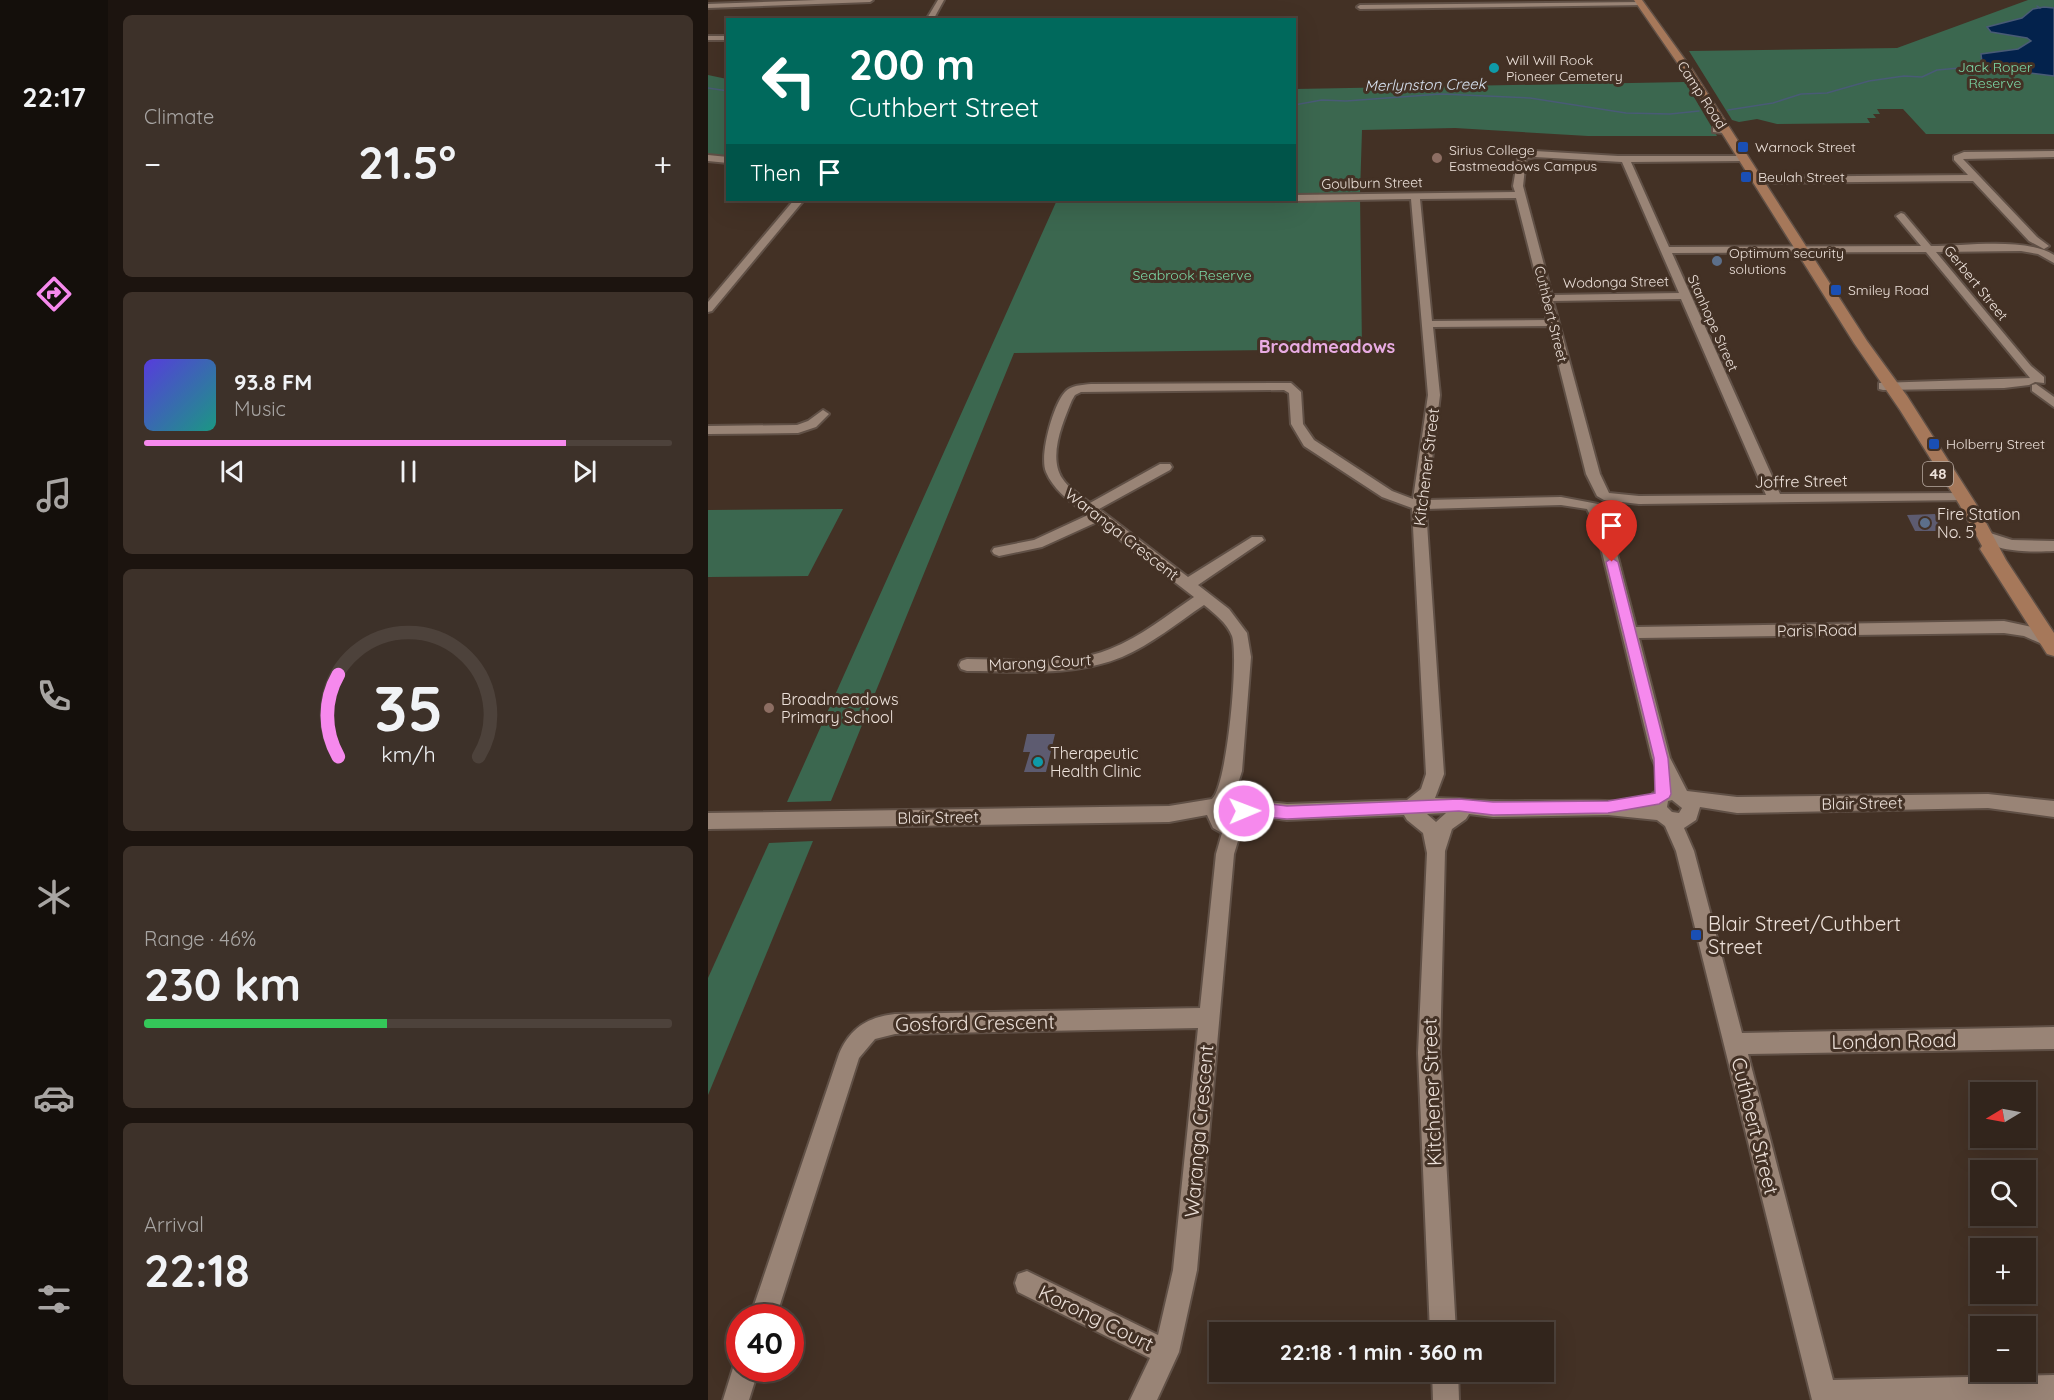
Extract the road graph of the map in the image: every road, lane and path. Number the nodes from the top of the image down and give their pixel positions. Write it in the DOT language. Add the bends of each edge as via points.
graph roads {
  1 [pos="870,0"];
  2 [pos="941,0"];
  3 [pos="1627,0"];
  4 [pos="1640,2"];
  5 [pos="1588,5"];
  6 [pos="710,6"];
  7 [pos="1360,7"];
  8 [pos="930,18"];
  9 [pos="708,38"];
  10 [pos="726,38"];
  11 [pos="2054,154"];
  12 [pos="708,158"];
  13 [pos="1743,158"];
  14 [pos="1624,159"];
  15 [pos="726,160"];
  16 [pos="1974,178"];
  17 [pos="1757,180"];
  18 [pos="1521,195"];
  19 [pos="1415,196"];
  20 [pos="1296,198"];
  21 [pos="798,201"];
  22 [pos="1901,216"];
  23 [pos="1928,249"];
  24 [pos="2045,249"];
  25 [pos="1664,250"];
  26 [pos="1801,250"];
  27 [pos="1685,296"];
  28 [pos="1547,298"];
  29 [pos="708,309"];
  30 [pos="1554,323"];
  31 [pos="1427,324"];
  32 [pos="2042,385"];
  33 [pos="1888,386"];
  34 [pos="823,414"];
  35 [pos="708,430"];
  36 [pos="1165,467"];
  37 [pos="1958,497"];
  38 [pos="1775,499"];
  39 [pos="1420,501"];
  40 [pos="1598,501"];
  41 [pos="1094,513"];
  42 [pos="1987,537"];
  43 [pos="1257,540"];
  44 [pos="2054,546"];
  45 [pos="2021,547"];
  46 [pos="999,551"];
  47 [pos="1997,559"];
  48 [pos="1188,584"];
  49 [pos="1205,597"];
  50 [pos="2031,613"];
  51 [pos="2004,627"];
  52 [pos="1629,633"];
  53 [pos="2051,645"];
  54 [pos="967,665"];
  55 [pos="1435,774"];
  56 [pos="2053,800"];
  57 [pos="1674,806"];
  58 [pos="1459,809"];
  59 [pos="1412,811"];
  60 [pos="1229,814"];
  61 [pos="708,820"];
  62 [pos="1436,853"];
  63 [pos="1209,1018"];
  64 [pos="2054,1038"];
  65 [pos="1734,1044"];
  66 [pos="1027,1283"];
  67 [pos="767,1304"];
  68 [pos="1442,1322"];
  69 [pos="1166,1352"];
  70 [pos="742,1382"];
  71 [pos="1445,1382"];
  72 [pos="2054,1388"];
  73 [pos="1824,1397"];
  74 [pos="736,1400"];
  75 [pos="1143,1400"];
  76 [pos="1446,1400"];
  1 -- 6 [label="street"];
  2 -- 8 [label="street"];
  3 -- 5 [label="street"];
  4 -- 5 [label="street"];
  4 -- 13 [label="main road, Camp Road / 48" via="1720,130"];
  5 -- 7 [label="street"];
  9 -- 10 [label="street"];
  11 -- 16 [label="street" via="1958,156 1956,160"];
  12 -- 15 [label="street"];
  13 -- 14 [label="street"];
  13 -- 17 [label="main road, Camp Road / 48"];
  14 -- 18 [label="street, Cuthbert Street" via="1526,155 1521,159 1518,179"];
  14 -- 25 [label="street, Stanhope Street"];
  16 -- 17 [label="street"];
  16 -- 24 [label="street"];
  17 -- 26 [label="main road, Camp Road / 48"];
  18 -- 19 [label="street, Goulburn Street"];
  18 -- 28 [label="street, Cuthbert Street"];
  19 -- 20 [label="street, Goulburn Street"];
  19 -- 31 [label="street, Kitchener Street"];
  21 -- 29 [label="street"];
  22 -- 23 [label="street, Gerbert Street"];
  23 -- 24 [label="street"];
  23 -- 26 [label="street"];
  23 -- 32 [label="street, Gerbert Street"];
  25 -- 26 [label="street"];
  25 -- 27 [label="street, Stanhope Street"];
  26 -- 33 [label="main road, Camp Road / 48" via="1861,344 1870,366"];
  27 -- 28 [label="street, Wodonga Street"];
  27 -- 38 [label="street, Stanhope Street"];
  28 -- 30 [label="street, Cuthbert Street"];
  30 -- 31 [label="street"];
  30 -- 40 [label="street, Cuthbert Street"];
  31 -- 39 [label="street, Kitchener Street" via="1434,395"];
  32 -- 33 [label="street"];
  33 -- 37 [label="main road, Camp Road / 48"];
  34 -- 35 [label="street" via="798,429"];
  36 -- 41 [label="street"];
  37 -- 38 [label="street, Joffre Street"];
  37 -- 42 [label="main road, Camp Road / 48"];
  37 -- 47 [label="main road, Camp Road / 48"];
  38 -- 40 [label="street, Joffre Street"];
  39 -- 40 [label="street, Joffre Street"];
  39 -- 41 [label="street, Waranga Crescent" via="1394,497 1324,454 1304,437 1295,418 1295,392 1290,387 1084,388 1068,395 1049,464 1060,486"];
  39 -- 55 [label="street, Kitchener Street" via="1418,525"];
  40 -- 52 [label="street, Cuthbert Street"];
  41 -- 46 [label="street" via="1045,542"];
  41 -- 48 [label="street, Waranga Crescent"];
  42 -- 45 [label="street"];
  42 -- 47 [label="main road, Camp Road / 48"];
  43 -- 48 [label="street"];
  44 -- 45 [label="street"];
  45 -- 47 [label="street" via="2007,550"];
  47 -- 50 [label="main road, Camp Road / 48"];
  48 -- 49 [label="street, Waranga Crescent"];
  49 -- 54 [label="street, Marong Court" via="1107,657 1073,663"];
  49 -- 60 [label="street, Waranga Crescent" via="1230,619 1242,640 1243,671"];
  50 -- 51 [label="street, Paris Road" via="2022,623"];
  50 -- 53 [label="main road, Camp Road / 48"];
  51 -- 52 [label="street, Paris Road"];
  51 -- 53 [label="street, Paris Road" via="2027,631"];
  52 -- 57 [label="street, Cuthbert Street"];
  55 -- 58 [label="street" via="1445,797"];
  55 -- 59 [label="street" via="1429,793"];
  56 -- 57 [label="street, Blair Street"];
  57 -- 58 [label="street, Blair Street"];
  57 -- 65 [label="street, Cuthbert Street"];
  58 -- 59 [label="street, Blair Street"];
  58 -- 62 [label="street" via="1444,824"];
  59 -- 60 [label="street, Blair Street"];
  59 -- 62 [label="street" via="1428,823"];
  60 -- 61 [label="street, Blair Street"];
  60 -- 63 [label="street, Waranga Crescent"];
  62 -- 68 [label="street, Kitchener Street" via="1429,1053"];
  63 -- 67 [label="street, Gosford Crescent" via="895,1024 868,1030 850,1054"];
  63 -- 69 [label="street, Waranga Crescent" via="1185,1270"];
  64 -- 65 [label="street, London Road"];
  65 -- 73 [label="street, Cuthbert Street"];
  66 -- 69 [label="street, Korong Court"];
  69 -- 75 [label="street, Waranga Crescent"];
  70 -- 74 [label="street"];
  71 -- 76 [label="street"];
  72 -- 73 [label="street"];
}
